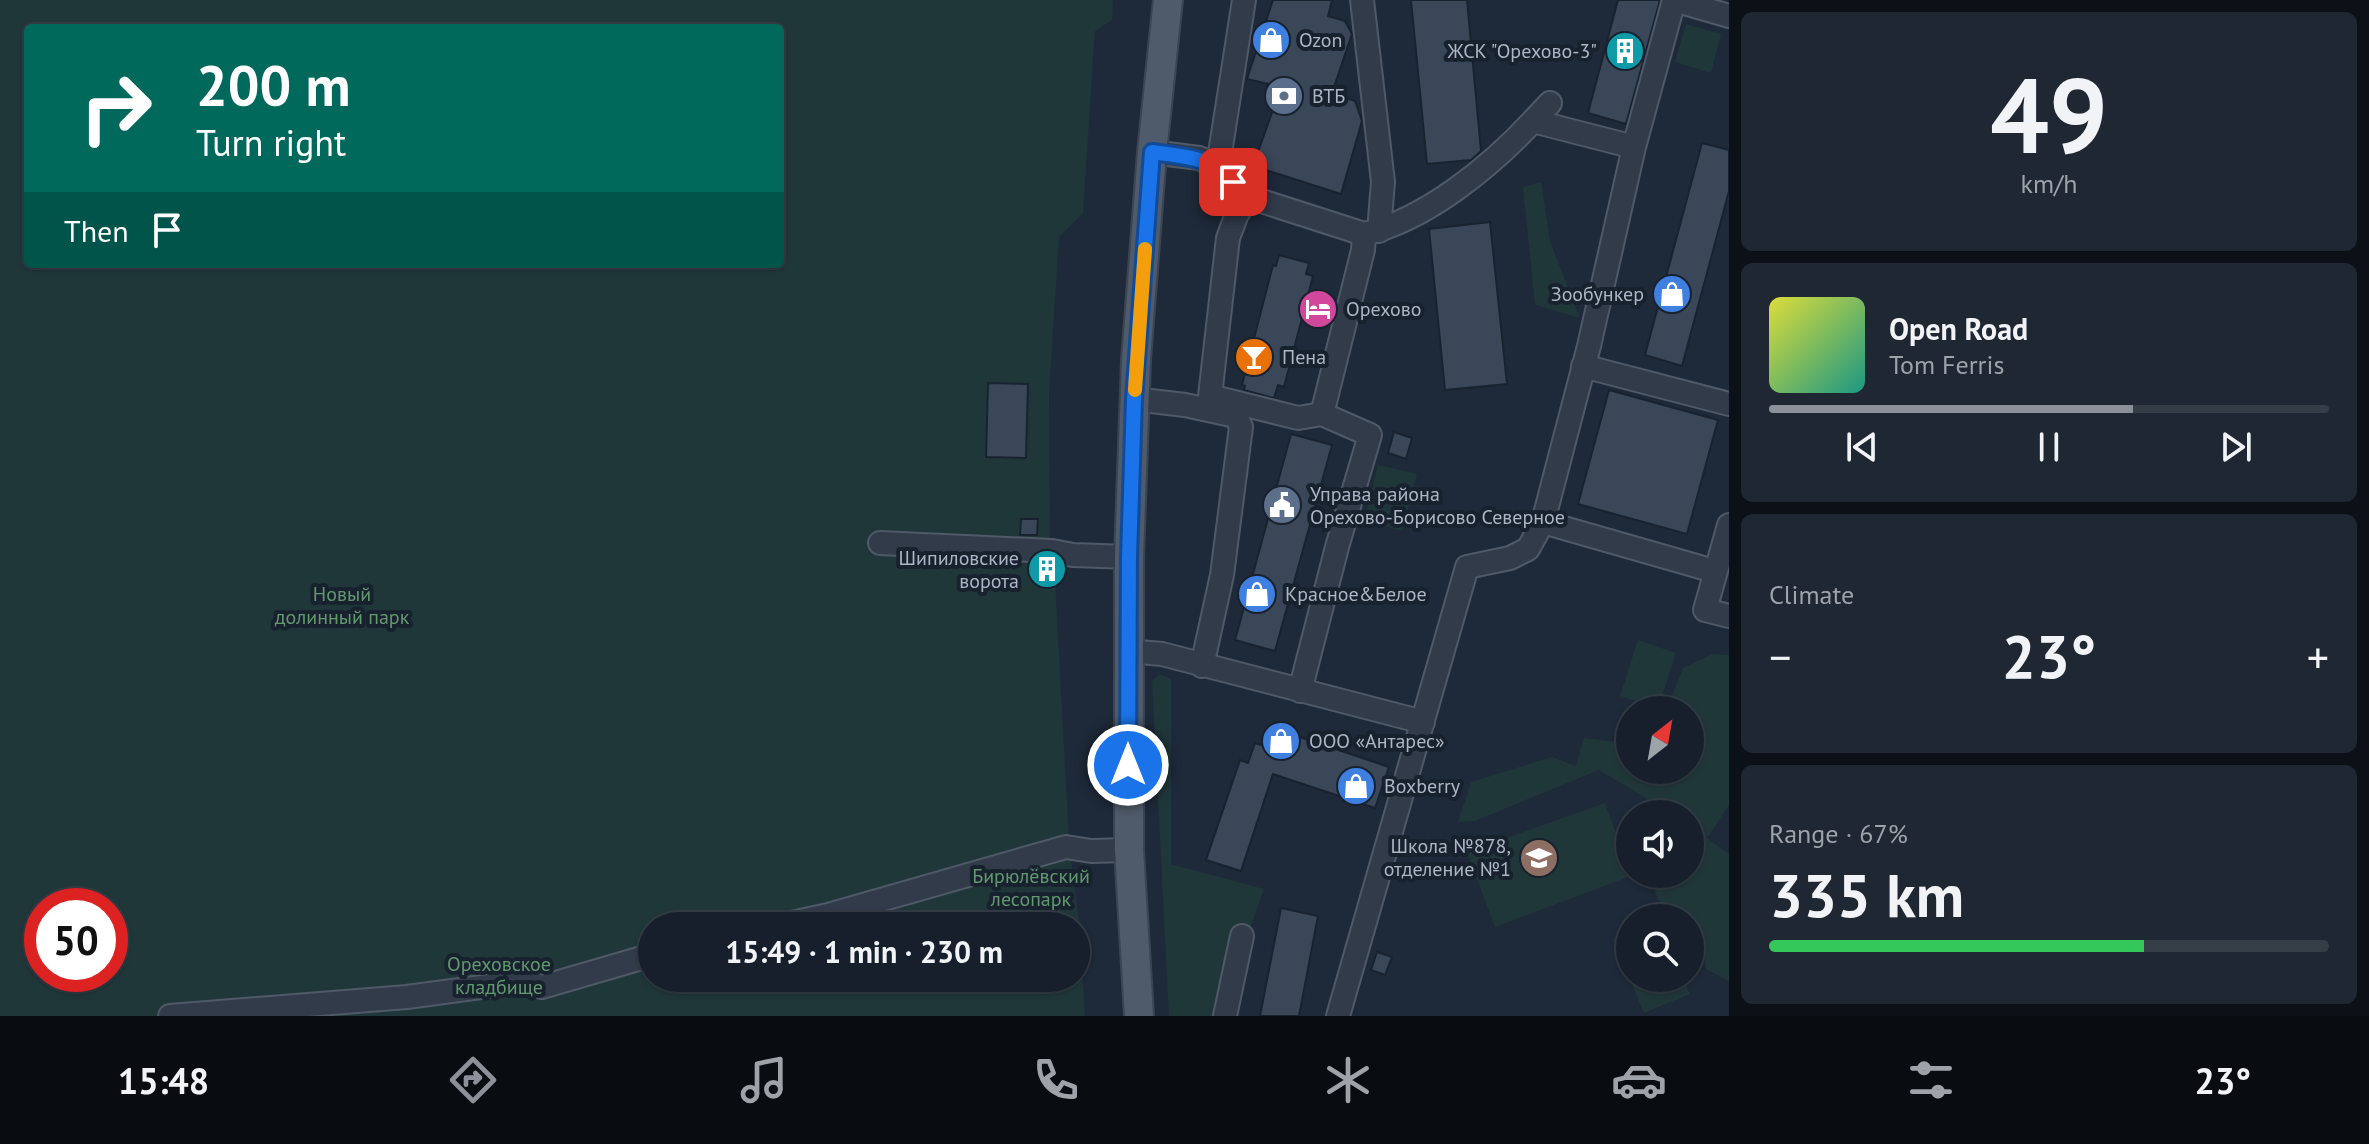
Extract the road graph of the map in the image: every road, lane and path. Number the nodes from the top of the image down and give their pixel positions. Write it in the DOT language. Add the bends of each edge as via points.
graph roads {
  1 [pos="1168,0"];
  2 [pos="1244,0"];
  3 [pos="1362,0"];
  4 [pos="1729,16"];
  5 [pos="1550,103"];
  6 [pos="1533,121"];
  7 [pos="1634,147"];
  8 [pos="1152,152"];
  9 [pos="1218,166"];
  10 [pos="1249,197"];
  11 [pos="1371,232"];
  12 [pos="1583,366"];
  13 [pos="1134,399"];
  14 [pos="1729,404"];
  15 [pos="1322,414"];
  16 [pos="1543,522"];
  17 [pos="1729,525"];
  18 [pos="880,543"];
  19 [pos="1129,557"];
  20 [pos="1714,571"];
  21 [pos="1729,616"];
  22 [pos="1128,651"];
  23 [pos="1202,666"];
  24 [pos="1300,691"];
  25 [pos="1423,722"];
  26 [pos="1129,850"];
  27 [pos="838,912"];
  28 [pos="1242,936"];
  29 [pos="638,959"];
  30 [pos="170,1016"];
  31 [pos="1139,1016"];
  32 [pos="1225,1016"];
  33 [pos="1338,1016"];
  1 -- 8 [label="main road"];
  2 -- 9 [label="lane"];
  3 -- 11 [label="lane" via="1383,182"];
  4 -- 7 [label="lane" via="1674,0"];
  5 -- 6 [label="lane"];
  6 -- 7 [label="lane"];
  6 -- 11 [label="lane" via="1455,189"];
  7 -- 12 [label="lane"];
  8 -- 9 [label="lane"];
  8 -- 13 [label="main road"];
  9 -- 10 [label="lane"];
  10 -- 11 [label="lane"];
  10 -- 15 [label="lane" via="1228,238 1210,396 1298,418"];
  11 -- 15 [label="lane"];
  12 -- 14 [label="lane"];
  12 -- 16 [label="lane"];
  13 -- 19 [label="main road"];
  13 -- 23 [label="lane" via="1236,416 1241,427 1222,575"];
  15 -- 24 [label="lane" via="1370,435"];
  16 -- 20 [label="lane"];
  16 -- 25 [label="lane" via="1528,549 1467,567"];
  17 -- 20 [label="lane"];
  18 -- 19 [label="lane"];
  19 -- 22 [label="main road"];
  20 -- 21 [label="lane" via="1705,610"];
  22 -- 23 [label="lane"];
  22 -- 26 [label="main road"];
  23 -- 24 [label="lane"];
  24 -- 25 [label="lane"];
  25 -- 33 [label="lane"];
  26 -- 27 [label="lane" via="1066,847"];
  26 -- 31 [label="main road"];
  28 -- 32 [label="lane"];
  29 -- 30 [label="lane" via="542,987 526,981 407,997"];
}
